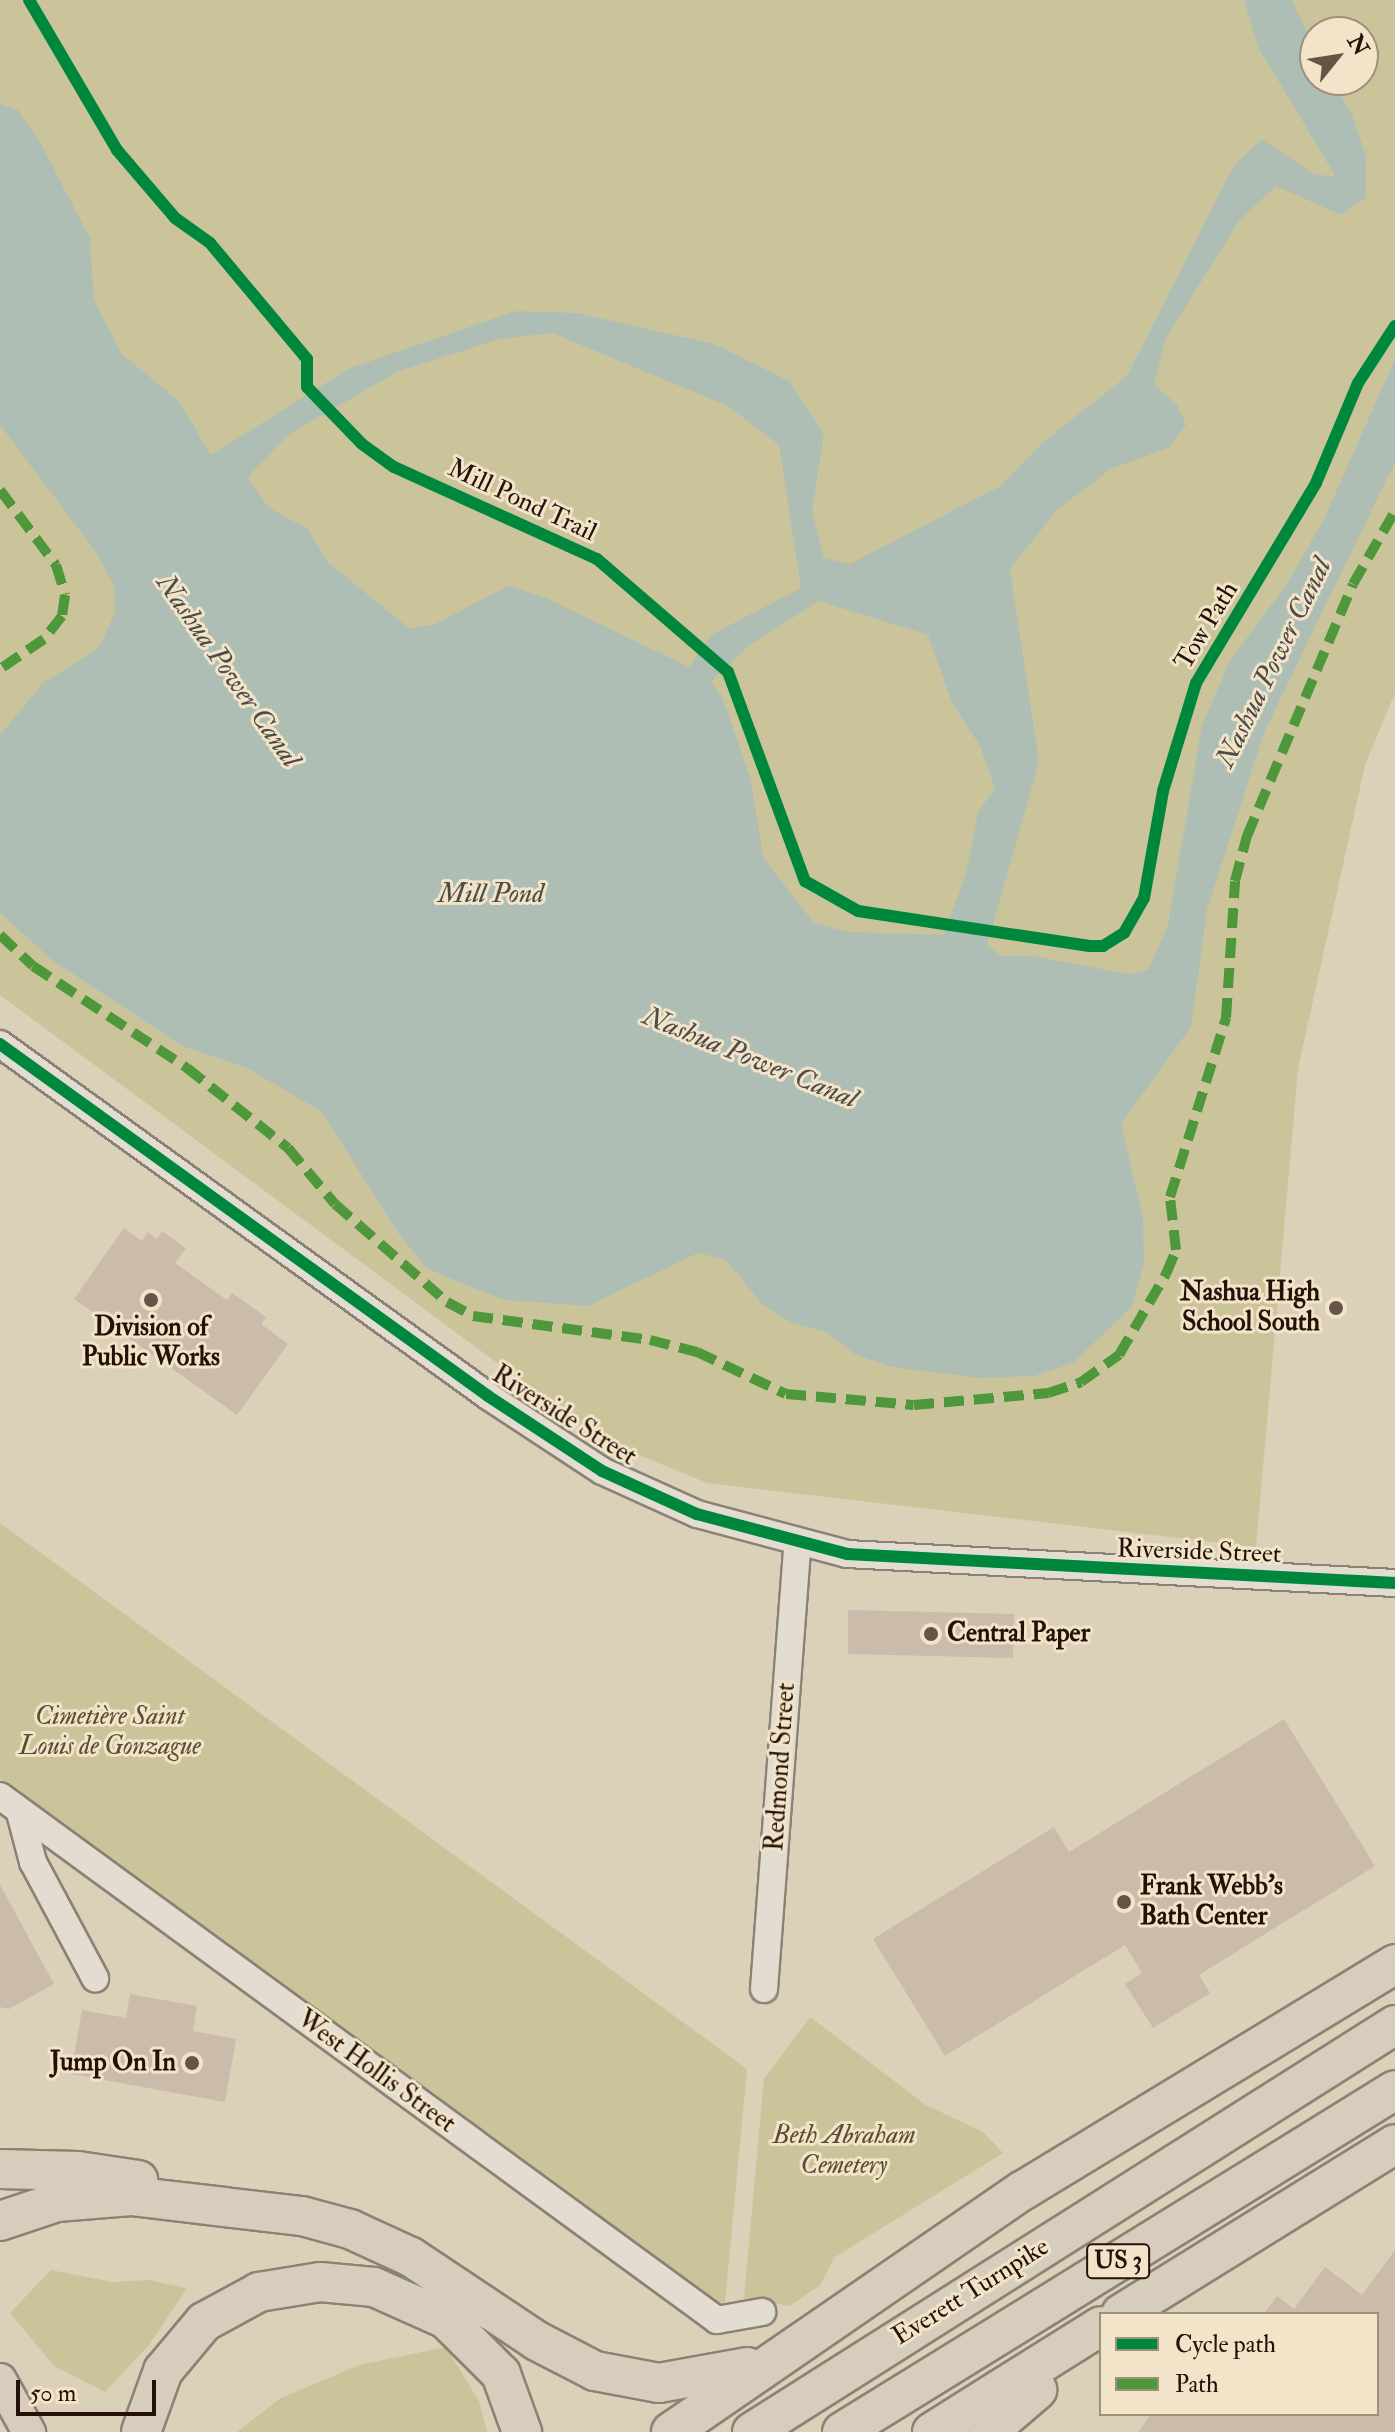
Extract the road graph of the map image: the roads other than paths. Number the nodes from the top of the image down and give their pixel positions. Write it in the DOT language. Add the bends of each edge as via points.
graph roads {
  1 [pos="0,1044"];
  2 [pos="797,1545"];
  3 [pos="1395,1583"];
  4 [pos="0,1796"];
  5 [pos="20,1813"];
  6 [pos="1395,1964"];
  7 [pos="95,1978"];
  8 [pos="764,1989"];
  9 [pos="1395,2025"];
  10 [pos="1395,2090"];
  11 [pos="1395,2144"];
  12 [pos="0,2169"];
  13 [pos="218,2201"];
  14 [pos="0,2221"];
  15 [pos="1231,2245"];
  16 [pos="762,2312"];
  17 [pos="1124,2312"];
  18 [pos="1142,2312"];
  19 [pos="1099,2327"];
  20 [pos="803,2337"];
  21 [pos="1099,2344"];
  22 [pos="0,2380"];
  23 [pos="29,2432"];
  24 [pos="141,2432"];
  25 [pos="522,2432"];
  26 [pos="671,2432"];
  27 [pos="752,2432"];
  28 [pos="842,2432"];
  29 [pos="932,2432"];
  30 [pos="988,2432"];
  1 -- 2 [label="street, Riverside Street" via="477,1389 602,1471 697,1514"];
  2 -- 3 [label="street, Riverside Street" via="950,1564"];
  2 -- 8 [label="street, Redmond Street"];
  4 -- 5 [label="street, West Hollis Street"];
  5 -- 7 [label="street" via="33,1862"];
  5 -- 16 [label="street, West Hollis Street" via="717,2320"];
  6 -- 20 [label="highway" via="1100,2141"];
  9 -- 27 [label="highway, Everett Turnpike / US 3"];
  10 -- 28 [label="highway, Everett Turnpike / US 3"];
  11 -- 15 [label="highway"];
  12 -- 13 [label="highway" via="105,2174"];
  13 -- 14 [label="highway" via="82,2198"];
  13 -- 20 [label="highway" via="365,2235 429,2268 556,2353 617,2377 659,2383 721,2376"];
  15 -- 17 [label="highway"];
  15 -- 18 [label="highway"];
  19 -- 29 [label="highway"];
  20 -- 26 [label="highway"];
  21 -- 30 [label="highway"];
  22 -- 23 [label="main road"];
  24 -- 25 [label="highway" via="163,2371 204,2322 259,2292 320,2282 374,2287 446,2319 501,2374"];
}
